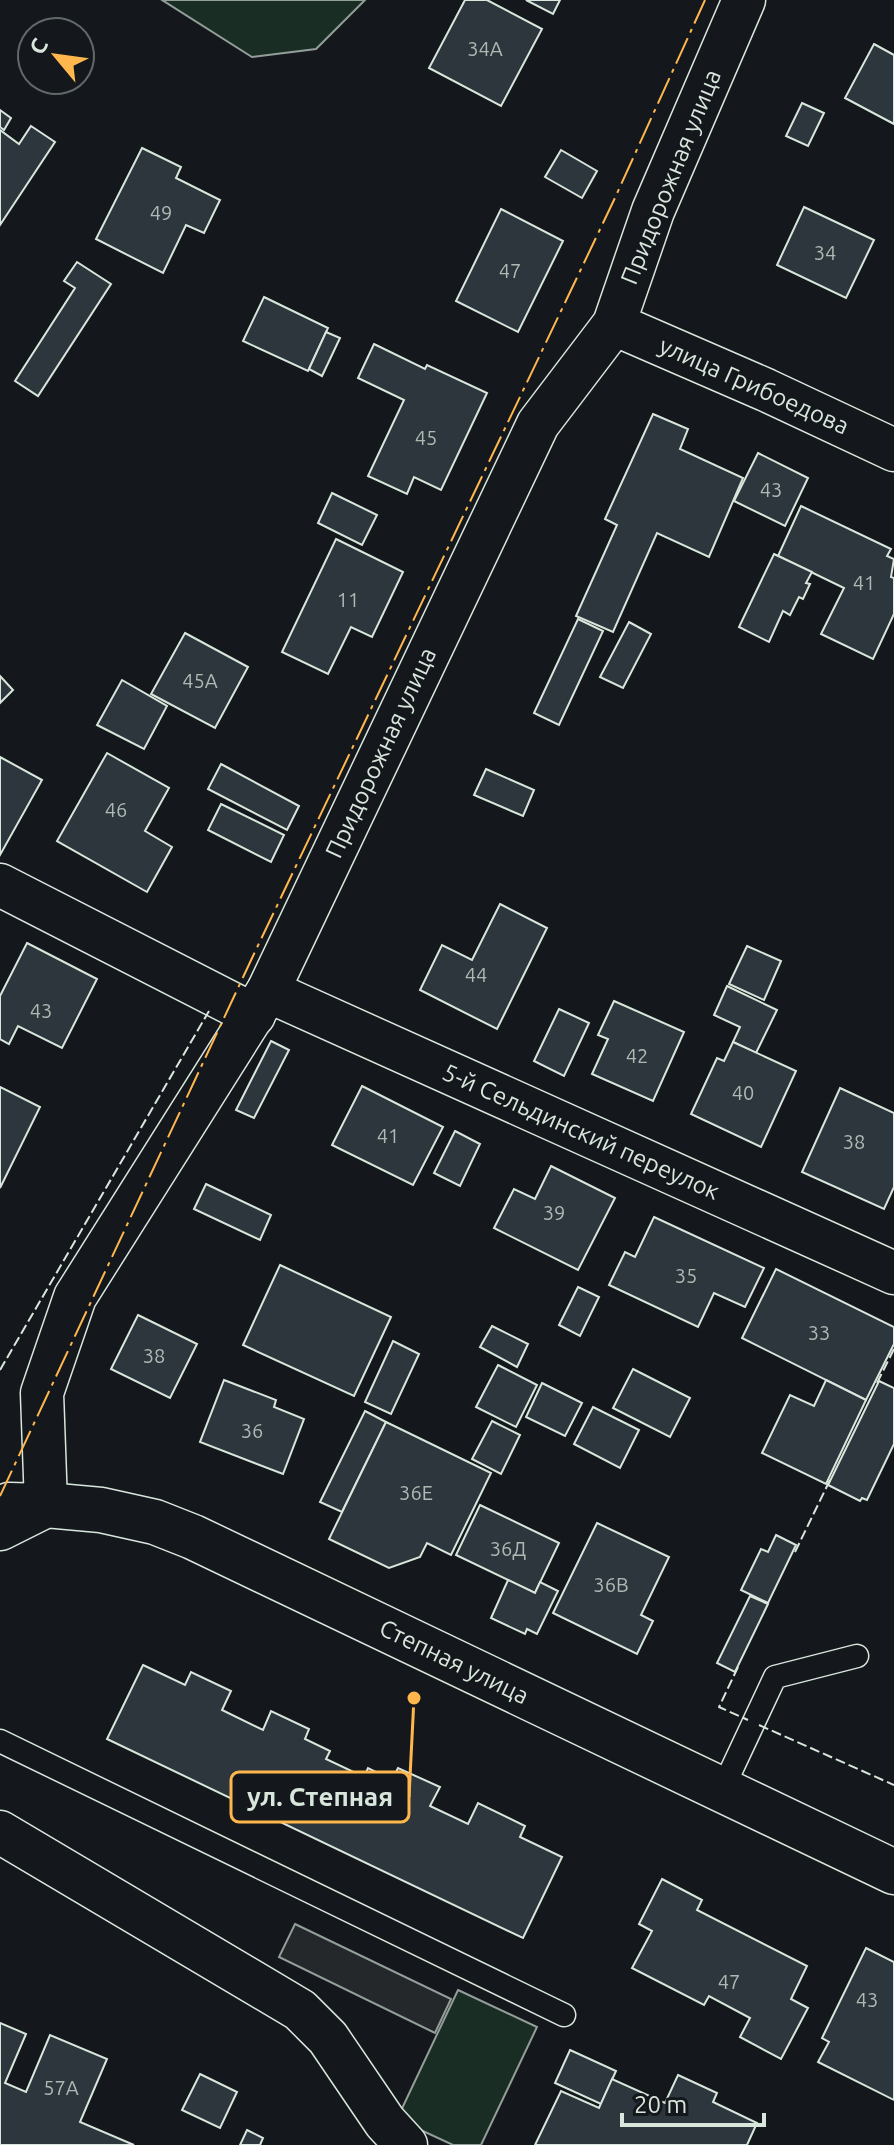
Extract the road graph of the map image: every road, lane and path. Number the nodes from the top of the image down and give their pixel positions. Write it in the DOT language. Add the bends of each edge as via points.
graph roads {
  1 [pos="744,0"];
  2 [pos="614,324"];
  3 [pos="894,450"];
  4 [pos="0,885"];
  5 [pos="261,1003"];
  6 [pos="894,1273"];
  7 [pos="0,1504"];
  8 [pos="46,1505"];
  9 [pos="0,1528"];
  10 [pos="857,1656"];
  11 [pos="0,1741"];
  12 [pos="722,1790"];
  13 [pos="0,1832"];
  14 [pos="894,1872"];
  15 [pos="564,2015"];
  16 [pos="406,2145"];
  1 -- 2 [label="street, Придорожная улица" via="653,211"];
  2 -- 3 [label="street, улица Грибоедова"];
  2 -- 5 [label="street, Придорожная улица" via="538,424"];
  4 -- 5 [label="street, 5-й Сельдинский переулок"];
  5 -- 6 [label="street, 5-й Сельдинский переулок"];
  5 -- 8 [label="street, Придорожная улица" via="75,1297 42,1393"];
  7 -- 8 [label="street, Степная улица"];
  8 -- 9 [label="street"];
  8 -- 12 [label="street, Степная улица" via="101,1510 193,1537"];
  10 -- 12 [label="lane" via="775,1677"];
  11 -- 15 [label="lane"];
  12 -- 14 [label="street, Степная улица"];
  13 -- 16 [label="street" via="300,2010 328,2038"];
}
